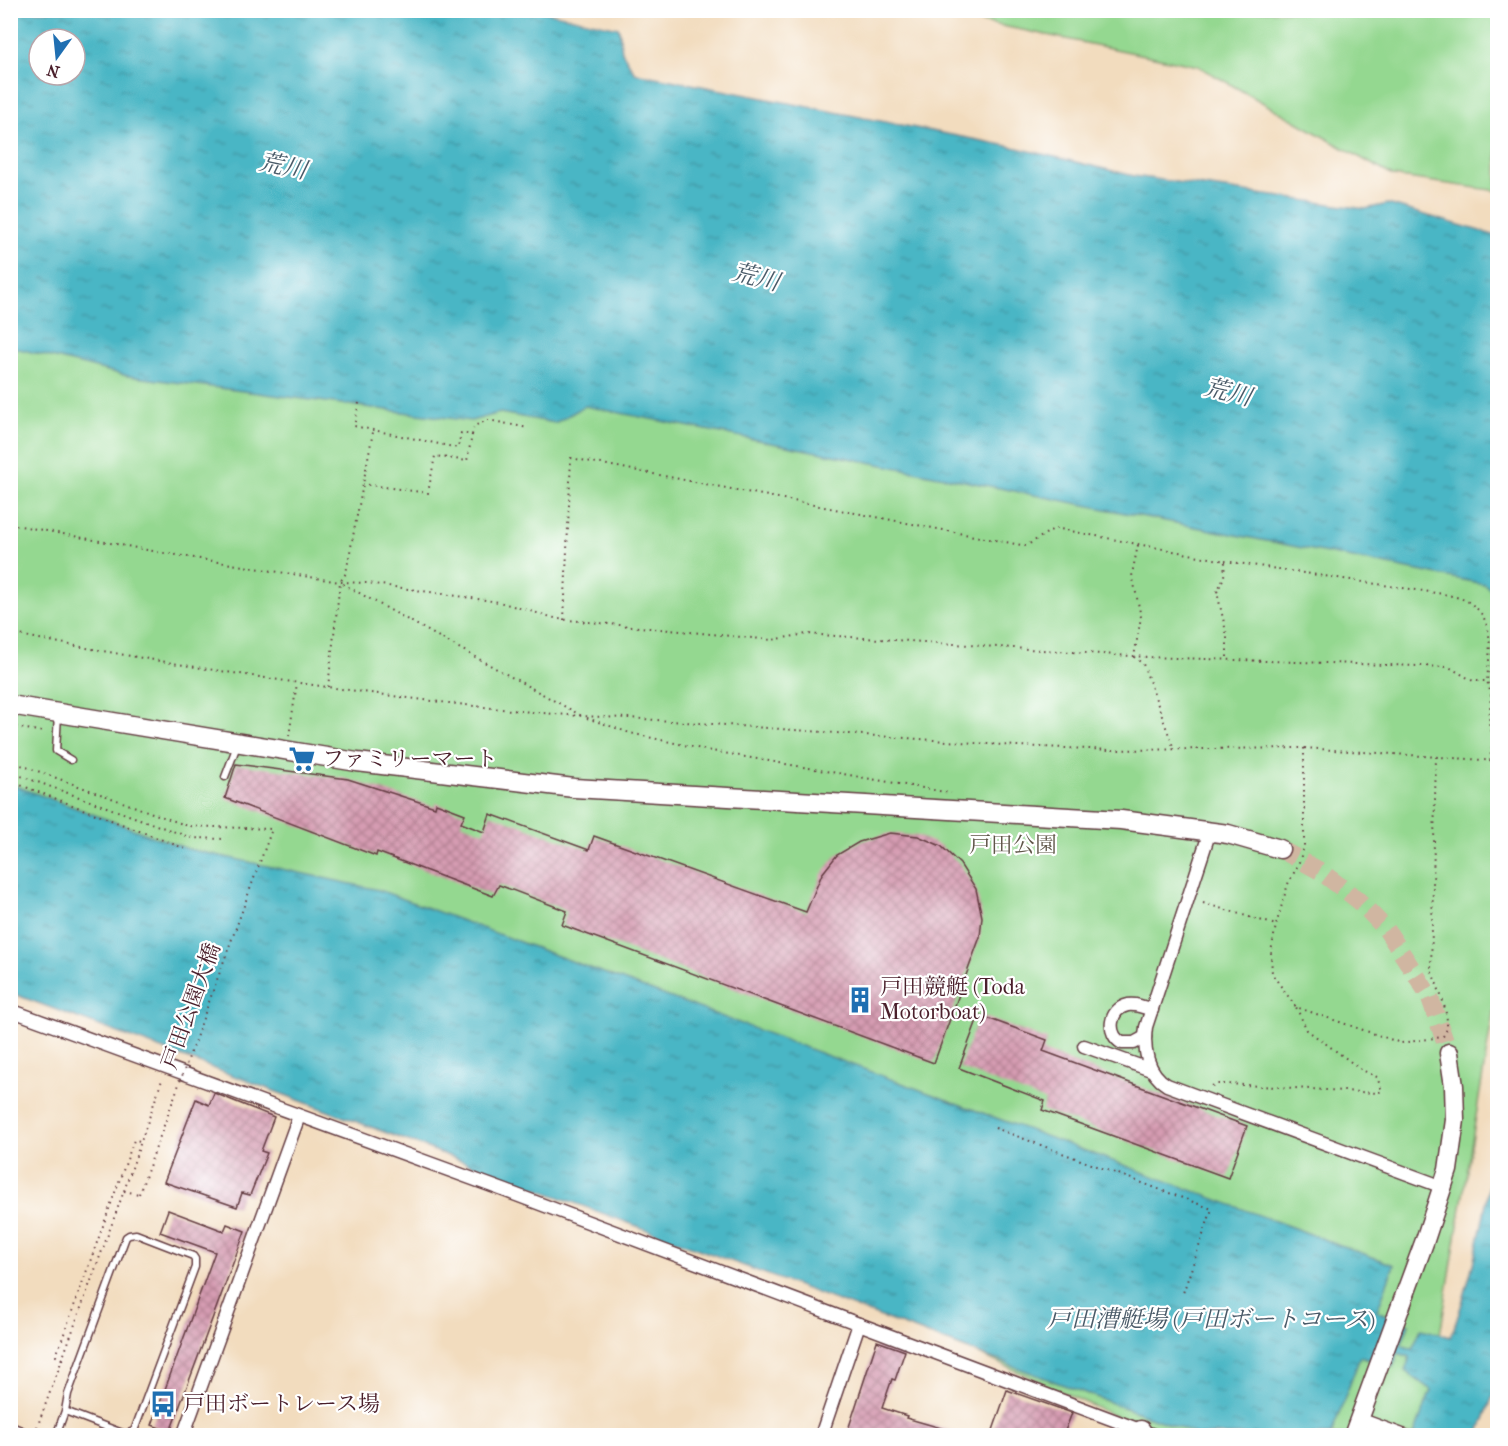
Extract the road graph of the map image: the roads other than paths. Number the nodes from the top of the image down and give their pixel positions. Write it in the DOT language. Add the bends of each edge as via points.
graph roads {
  1 [pos="10,705"];
  2 [pos="58,713"];
  3 [pos="238,743"];
  4 [pos="71,760"];
  5 [pos="225,777"];
  6 [pos="1210,831"];
  7 [pos="1280,849"];
  8 [pos="10,1010"];
  9 [pos="1152,1010"];
  10 [pos="1144,1037"];
  11 [pos="1084,1046"];
  12 [pos="1449,1053"];
  13 [pos="1151,1070"];
  14 [pos="299,1116"];
  15 [pos="1443,1187"];
  16 [pos="859,1324"];
  17 [pos="64,1411"];
  18 [pos="1356,1427"];
  19 [pos="10,1432"];
  20 [pos="1145,1434"];
  21 [pos="20,1436"];
  22 [pos="56,1436"];
  23 [pos="183,1436"];
  24 [pos="821,1436"];
  25 [pos="1405,1436"];
  1 -- 2 [label="street"];
  2 -- 3 [label="street"];
  2 -- 4 [label="lane" via="56,751"];
  3 -- 5 [label="lane"];
  3 -- 6 [label="street" via="357,762 574,788 1121,820"];
  6 -- 7 [label="street"];
  6 -- 9 [label="street"];
  8 -- 14 [label="street"];
  9 -- 10 [label="street"];
  9 -- 10 [label="street" via="1136,1005 1123,1007 1111,1024 1114,1036 1122,1043 1134,1043"];
  10 -- 13 [label="street"];
  11 -- 13 [label="street"];
  12 -- 15 [label="street" via="1455,1120"];
  13 -- 15 [label="street" via="1167,1085"];
  14 -- 16 [label="street"];
  14 -- 23 [label="street"];
  15 -- 18 [label="street"];
  16 -- 20 [label="street"];
  16 -- 24 [label="street"];
  17 -- 17 [label="lane" via="126,1237 136,1234 193,1256 195,1267 134,1431 125,1434"];
  17 -- 22 [label="lane"];
  18 -- 25 [label="street" via="1379,1426"];
  19 -- 21 [label="street"];
}
